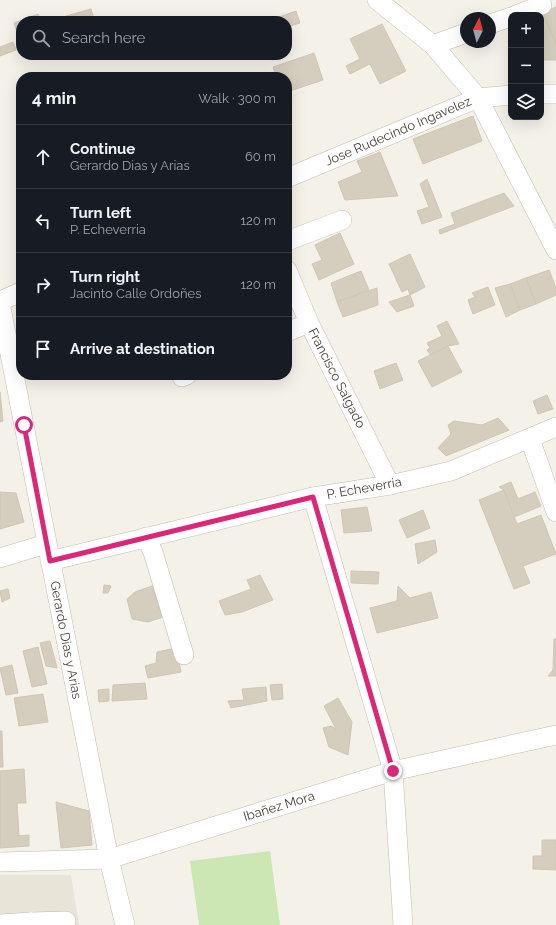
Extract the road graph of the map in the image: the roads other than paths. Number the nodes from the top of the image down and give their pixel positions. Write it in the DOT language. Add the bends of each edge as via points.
graph roads {
  1 [pos="377,0"];
  2 [pos="542,5"];
  3 [pos="524,12"];
  4 [pos="508,18"];
  5 [pos="496,22"];
  6 [pos="460,35"];
  7 [pos="433,45"];
  8 [pos="544,94"];
  9 [pos="556,94"];
  10 [pos="508,95"];
  11 [pos="478,98"];
  12 [pos="292,176"];
  13 [pos="342,220"];
  14 [pos="292,239"];
  15 [pos="556,250"];
  16 [pos="292,282"];
  17 [pos="16,294"];
  18 [pos="0,302"];
  19 [pos="309,323"];
  20 [pos="292,330"];
  21 [pos="16,379"];
  22 [pos="16,380"];
  23 [pos="556,427"];
  24 [pos="530,439"];
  25 [pos="390,485"];
  26 [pos="313,497"];
  27 [pos="556,512"];
  28 [pos="146,537"];
  29 [pos="48,552"];
  30 [pos="0,558"];
  31 [pos="184,655"];
  32 [pos="556,735"];
  33 [pos="393,771"];
  34 [pos="109,859"];
  35 [pos="0,862"];
  36 [pos="66,921"];
  37 [pos="0,924"];
  38 [pos="31,924"];
  39 [pos="124,925"];
  40 [pos="403,925"];
  1 -- 7 [label="street"];
  2 -- 3 [label="street"];
  4 -- 5 [label="street"];
  6 -- 7 [label="street"];
  7 -- 11 [label="street"];
  8 -- 9 [label="street"];
  10 -- 11 [label="street, Jose Rudecindo Ingavelez"];
  11 -- 12 [label="street, Jose Rudecindo Ingavelez"];
  11 -- 15 [label="street"];
  13 -- 14 [label="street"];
  16 -- 19 [label="street, Francisco Salgado"];
  17 -- 18 [label="street"];
  18 -- 21 [label="street, Gerardo Dias y Arias"];
  19 -- 20 [label="street"];
  19 -- 25 [label="street, Francisco Salgado"];
  22 -- 29 [label="street, Gerardo Dias y Arias"];
  23 -- 24 [label="street, P. Echeverria"];
  24 -- 25 [label="street, P. Echeverria" via="451,471"];
  24 -- 27 [label="street"];
  25 -- 26 [label="street, P. Echeverria"];
  26 -- 28 [label="street, P. Echeverria"];
  26 -- 33 [label="street"];
  28 -- 29 [label="street, P. Echeverria"];
  28 -- 31 [label="street" via="153,552"];
  29 -- 30 [label="street, P. Echeverria"];
  29 -- 34 [label="street, Gerardo Dias y Arias"];
  32 -- 33 [label="street, Ibañez Mora"];
  33 -- 34 [label="street, Ibañez Mora"];
  33 -- 40 [label="street"];
  34 -- 35 [label="street, Ibañez Mora"];
  34 -- 39 [label="street, Gerardo Dias y Arias"];
  36 -- 38 [label="street"];
  37 -- 38 [label="street"];
}
